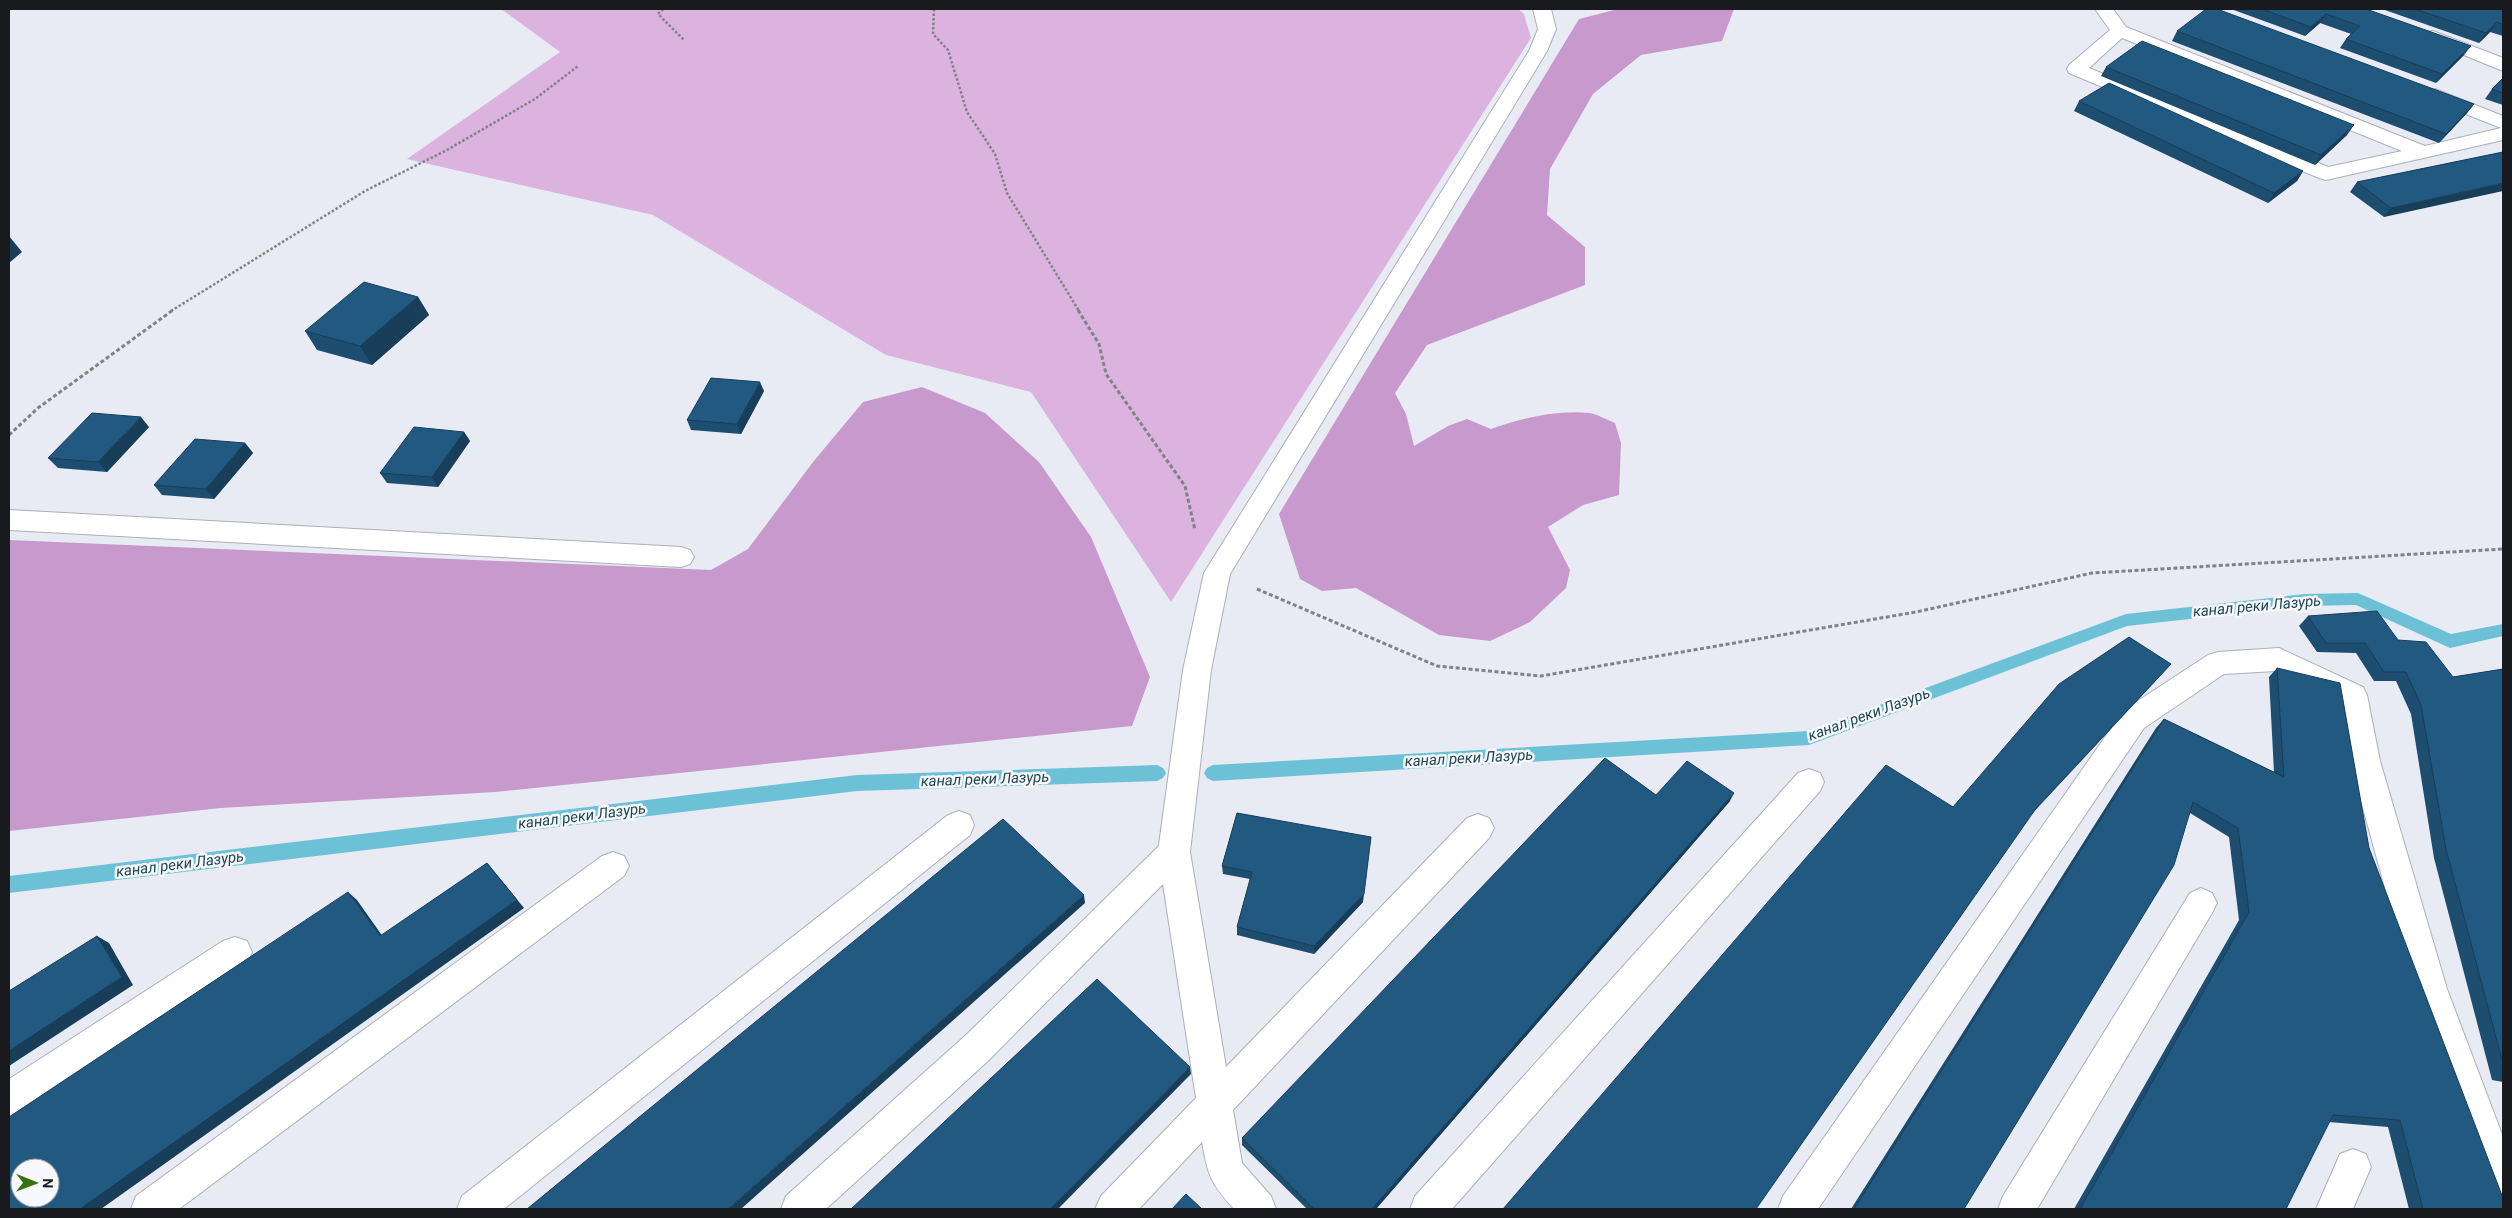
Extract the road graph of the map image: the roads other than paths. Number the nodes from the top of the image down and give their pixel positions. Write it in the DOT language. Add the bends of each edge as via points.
graph roads {
  1 [pos="1542,9"];
  2 [pos="2104,9"];
  3 [pos="2120,31"];
  4 [pos="2419,31"];
  5 [pos="2503,65"];
  6 [pos="2422,90"];
  7 [pos="2503,123"];
  8 [pos="2503,134"];
  9 [pos="2423,152"];
  10 [pos="9,520"];
  11 [pos="681,557"];
  12 [pos="1809,782"];
  13 [pos="959,825"];
  14 [pos="1478,828"];
  15 [pos="1174,852"];
  16 [pos="613,866"];
  17 [pos="2201,903"];
  18 [pos="235,952"];
  19 [pos="9,1099"];
  20 [pos="1216,1103"];
  21 [pos="2353,1167"];
  22 [pos="2503,1185"];
  23 [pos="149,1209"];
  24 [pos="475,1209"];
  25 [pos="799,1209"];
  26 [pos="1114,1209"];
  27 [pos="1258,1209"];
  28 [pos="1428,1209"];
  29 [pos="1796,1209"];
  30 [pos="2016,1209"];
  31 [pos="2334,1209"];
  1 -- 15 [label="street" via="1547,29 1538,52 1217,572 1197,670"];
  2 -- 3 [label="street"];
  3 -- 9 [label="street"];
  3 -- 9 [label="street" via="2076,69 2326,174"];
  4 -- 5 [label="street"];
  6 -- 7 [label="street"];
  8 -- 9 [label="street"];
  10 -- 11 [label="street"];
  12 -- 28 [label="street"];
  13 -- 24 [label="street"];
  14 -- 20 [label="street"];
  15 -- 20 [label="street"];
  15 -- 25 [label="street" via="977,1048"];
  16 -- 23 [label="street"];
  17 -- 30 [label="street"];
  18 -- 19 [label="street"];
  20 -- 26 [label="street"];
  20 -- 27 [label="street" via="1225,1171"];
  21 -- 31 [label="street"];
  22 -- 29 [label="street" via="2430,989 2365,761 2353,695 2279,659 2218,663 2134,718"];
}
